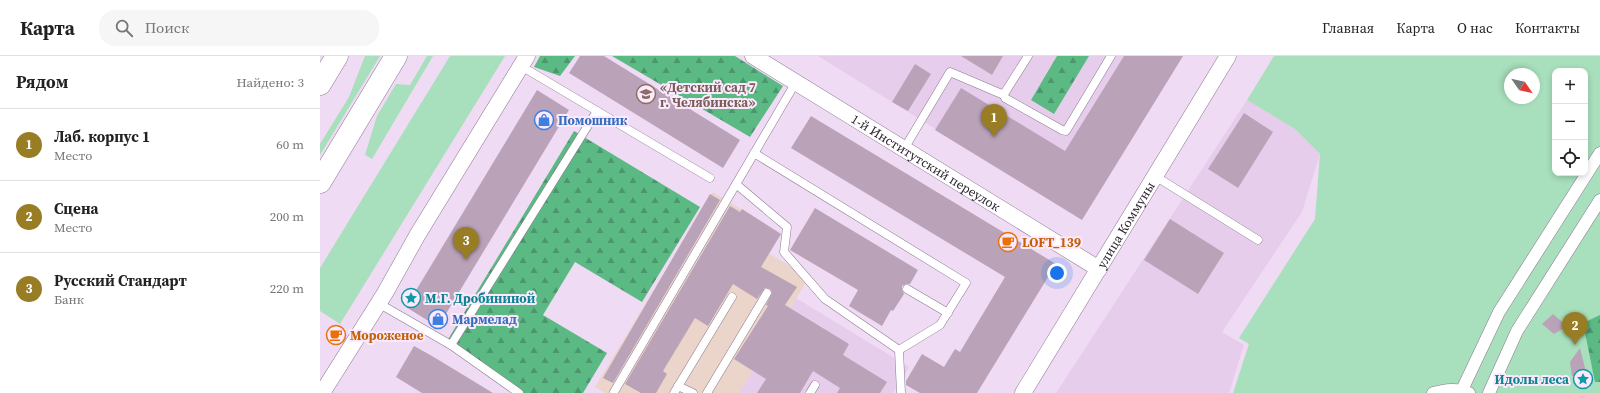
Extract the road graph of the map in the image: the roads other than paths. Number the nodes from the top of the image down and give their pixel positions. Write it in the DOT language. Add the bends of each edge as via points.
graph roads {
  1 [pos="337,56"];
  2 [pos="396,56"];
  3 [pos="1028,56"];
  4 [pos="1111,56"];
  5 [pos="761,58"];
  6 [pos="1223,58"];
  7 [pos="524,61"];
  8 [pos="796,82"];
  9 [pos="320,84"];
  10 [pos="1004,95"];
  11 [pos="597,111"];
  12 [pos="904,149"];
  13 [pos="754,153"];
  14 [pos="1600,153"];
  15 [pos="1155,176"];
  16 [pos="710,178"];
  17 [pos="320,182"];
  18 [pos="736,184"];
  19 [pos="1600,200"];
  20 [pos="1258,240"];
  21 [pos="1099,269"];
  22 [pos="907,289"];
  23 [pos="767,293"];
  24 [pos="732,297"];
  25 [pos="378,303"];
  26 [pos="948,313"];
  27 [pos="450,345"];
  28 [pos="900,350"];
  29 [pos="815,385"];
  30 [pos="678,386"];
  31 [pos="614,392"];
  32 [pos="1465,392"];
  33 [pos="322,393"];
  34 [pos="519,393"];
  35 [pos="674,393"];
  36 [pos="693,393"];
  37 [pos="707,393"];
  38 [pos="810,393"];
  39 [pos="901,393"];
  40 [pos="1023,393"];
  41 [pos="1433,393"];
  42 [pos="1489,393"];
  1 -- 9 [label="main road"];
  2 -- 17 [label="main road"];
  3 -- 10 [label="lane"];
  4 -- 10 [label="lane" via="1066,131 1005,98"];
  5 -- 8 [label="street, 1-й Институтский переулок"];
  6 -- 15 [label="street, улица Коммуны"];
  7 -- 11 [label="lane"];
  7 -- 25 [label="street"];
  8 -- 12 [label="street, 1-й Институтский переулок"];
  8 -- 13 [label="lane"];
  10 -- 12 [label="lane" via="950,72"];
  11 -- 16 [label="lane"];
  11 -- 27 [label="lane"];
  12 -- 21 [label="street, 1-й Институтский переулок"];
  13 -- 18 [label="lane"];
  13 -- 26 [label="lane" via="966,283"];
  14 -- 32 [label="street" via="1499,312"];
  15 -- 20 [label="lane"];
  15 -- 21 [label="street, улица Коммуны"];
  18 -- 28 [label="lane" via="787,227 784,252 825,299"];
  18 -- 31 [label="lane"];
  19 -- 42 [label="street" via="1517,331"];
  21 -- 40 [label="street, улица Коммуны"];
  22 -- 26 [label="lane"];
  23 -- 37 [label="lane"];
  24 -- 30 [label="lane"];
  25 -- 27 [label="lane"];
  25 -- 33 [label="street"];
  26 -- 28 [label="lane" via="940,326"];
  27 -- 34 [label="lane"];
  28 -- 39 [label="lane"];
  29 -- 38 [label="lane"];
  30 -- 35 [label="lane"];
  30 -- 36 [label="lane"];
  32 -- 41 [label="street" via="1447,389"];
}
